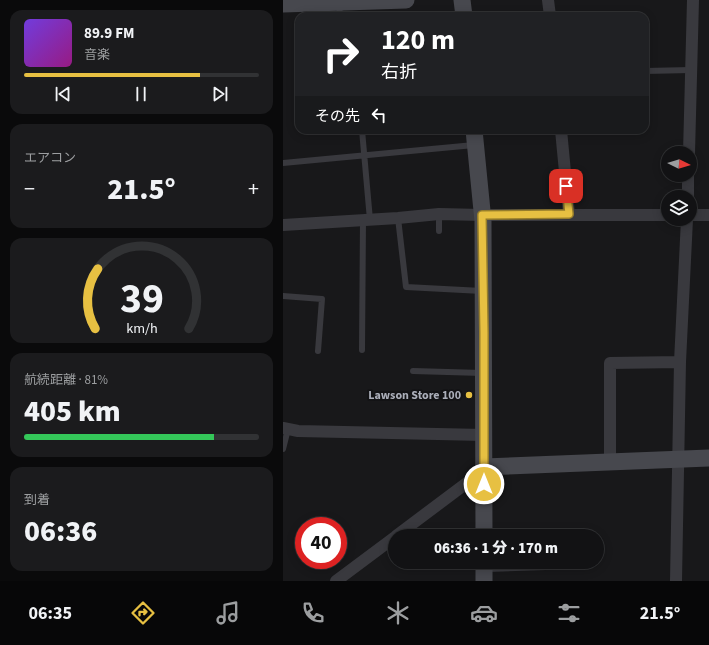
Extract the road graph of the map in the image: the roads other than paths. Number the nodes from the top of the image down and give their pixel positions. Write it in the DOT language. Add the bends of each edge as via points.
graph roads {
  1 [pos="406,0"];
  2 [pos="462,0"];
  3 [pos="548,0"];
  4 [pos="693,0"];
  5 [pos="283,4"];
  6 [pos="346,5"];
  7 [pos="463,12"];
  8 [pos="550,12"];
  9 [pos="691,70"];
  10 [pos="649,71"];
  11 [pos="362,134"];
  12 [pos="561,134"];
  13 [pos="475,137"];
  14 [pos="689,146"];
  15 [pos="364,155"];
  16 [pos="283,163"];
  17 [pos="439,214"];
  18 [pos="569,214"];
  19 [pos="482,215"];
  20 [pos="661,215"];
  21 [pos="697,215"];
  22 [pos="709,215"];
  23 [pos="399,218"];
  24 [pos="366,220"];
  25 [pos="283,225"];
  26 [pos="687,226"];
  27 [pos="439,231"];
  28 [pos="484,291"];
  29 [pos="283,296"];
  30 [pos="361,350"];
  31 [pos="318,351"];
  32 [pos="680,362"];
  33 [pos="413,371"];
  34 [pos="484,373"];
  35 [pos="285,428"];
  36 [pos="484,435"];
  37 [pos="283,449"];
  38 [pos="709,458"];
  39 [pos="679,459"];
  40 [pos="610,462"];
  41 [pos="484,469"];
  42 [pos="405,529"];
  43 [pos="484,529"];
  44 [pos="388,542"];
  45 [pos="521,569"];
  46 [pos="484,571"];
  47 [pos="336,581"];
  48 [pos="676,581"];
  1 -- 6 [label="street"];
  2 -- 7 [label="street"];
  3 -- 8 [label="street"];
  4 -- 9 [label="street"];
  5 -- 6 [label="street"];
  9 -- 10 [label="lane"];
  9 -- 14 [label="street"];
  11 -- 15 [label="lane"];
  12 -- 18 [label="street"];
  13 -- 15 [label="lane"];
  13 -- 19 [label="street"];
  15 -- 16 [label="lane"];
  15 -- 24 [label="lane"];
  17 -- 19 [label="street"];
  17 -- 23 [label="street"];
  17 -- 27 [label="lane"];
  18 -- 19 [label="street"];
  18 -- 20 [label="street"];
  19 -- 28 [label="street"];
  21 -- 22 [label="street"];
  23 -- 24 [label="street"];
  23 -- 28 [label="lane" via="406,288"];
  24 -- 25 [label="street"];
  24 -- 30 [label="lane"];
  26 -- 32 [label="street"];
  28 -- 34 [label="street"];
  29 -- 31 [label="lane" via="322,299"];
  32 -- 39 [label="street"];
  32 -- 40 [label="street" via="609,363"];
  33 -- 34 [label="lane"];
  34 -- 36 [label="street"];
  35 -- 36 [label="street" via="298,431"];
  35 -- 37 [label="lane"];
  36 -- 41 [label="street"];
  38 -- 39 [label="street"];
  39 -- 40 [label="street"];
  39 -- 48 [label="street"];
  40 -- 41 [label="street"];
  41 -- 42 [label="street"];
  41 -- 43 [label="street"];
  44 -- 47 [label="street"];
  45 -- 46 [label="lane"];
}
